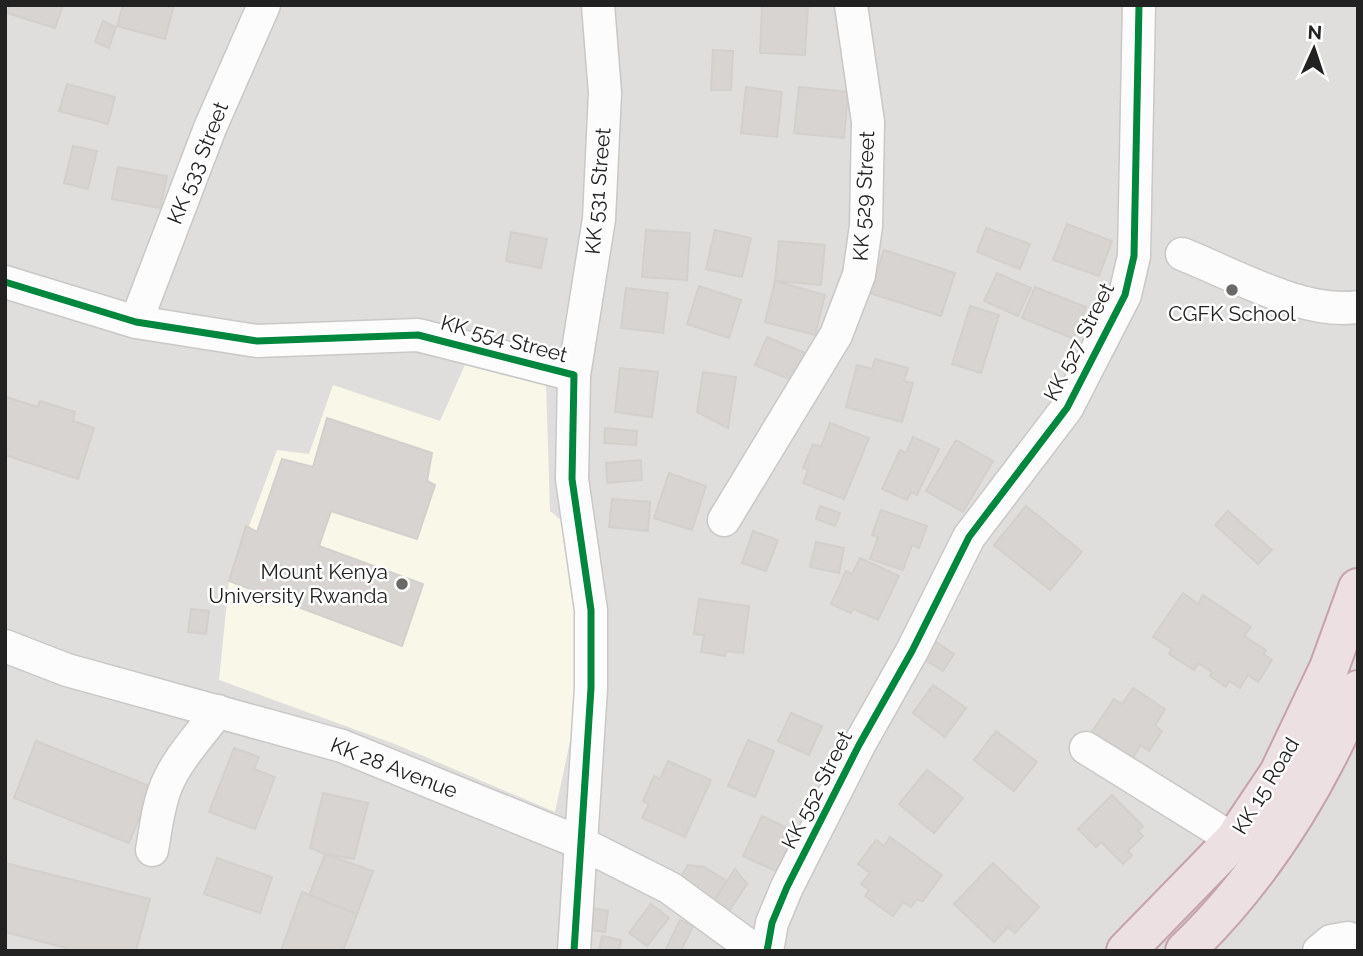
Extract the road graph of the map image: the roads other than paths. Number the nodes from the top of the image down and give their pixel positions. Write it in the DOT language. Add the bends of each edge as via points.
graph roads {
  1 [pos="264,5"];
  2 [pos="598,5"];
  3 [pos="851,5"];
  4 [pos="1139,5"];
  5 [pos="1182,254"];
  6 [pos="5,282"];
  7 [pos="1358,307"];
  8 [pos="136,322"];
  9 [pos="574,375"];
  10 [pos="724,520"];
  11 [pos="1358,589"];
  12 [pos="5,646"];
  13 [pos="912,651"];
  14 [pos="1358,690"];
  15 [pos="218,711"];
  16 [pos="1086,748"];
  17 [pos="1234,840"];
  18 [pos="581,843"];
  19 [pos="152,850"];
  20 [pos="1161,915"];
  21 [pos="1358,946"];
  22 [pos="1190,949"];
  23 [pos="574,951"];
  24 [pos="756,951"];
  25 [pos="766,951"];
  26 [pos="1126,951"];
  27 [pos="1319,951"];
  1 -- 8 [label="street, KK 533 Street" via="209,128"];
  2 -- 9 [label="street, KK 531 Street" via="605,93 599,219"];
  3 -- 10 [label="street, KK 529 Street" via="868,122 866,226 859,275 836,335"];
  4 -- 13 [label="street, KK 527 Street" via="1133,256 1125,295 1067,408 970,537"];
  5 -- 7 [label="street" via="1306,303 1332,309"];
  6 -- 8 [label="street, KK 554 Street"];
  8 -- 9 [label="street, KK 554 Street" via="257,341 418,335"];
  9 -- 18 [label="street, KK 554 Street" via="572,479 591,610"];
  11 -- 17 [label="highway, KK 15 Road" via="1329,668 1279,772"];
  12 -- 15 [label="street, KK 28 Avenue" via="67,670"];
  13 -- 25 [label="street, KK 552 Street" via="787,887"];
  14 -- 22 [label="highway, KK 15 Road" via="1317,778 1278,843"];
  15 -- 18 [label="street, KK 28 Avenue" via="342,746"];
  15 -- 19 [label="street" via="167,783"];
  16 -- 17 [label="street"];
  17 -- 20 [label="highway, KK 15 Road"];
  18 -- 23 [label="street, KK 554 Street"];
  18 -- 24 [label="street, KK 28 Avenue" via="670,888"];
  20 -- 22 [label="highway"];
  20 -- 26 [label="highway, KK 15 Road"];
  21 -- 27 [label="street" via="1348,937 1331,941"];
}
